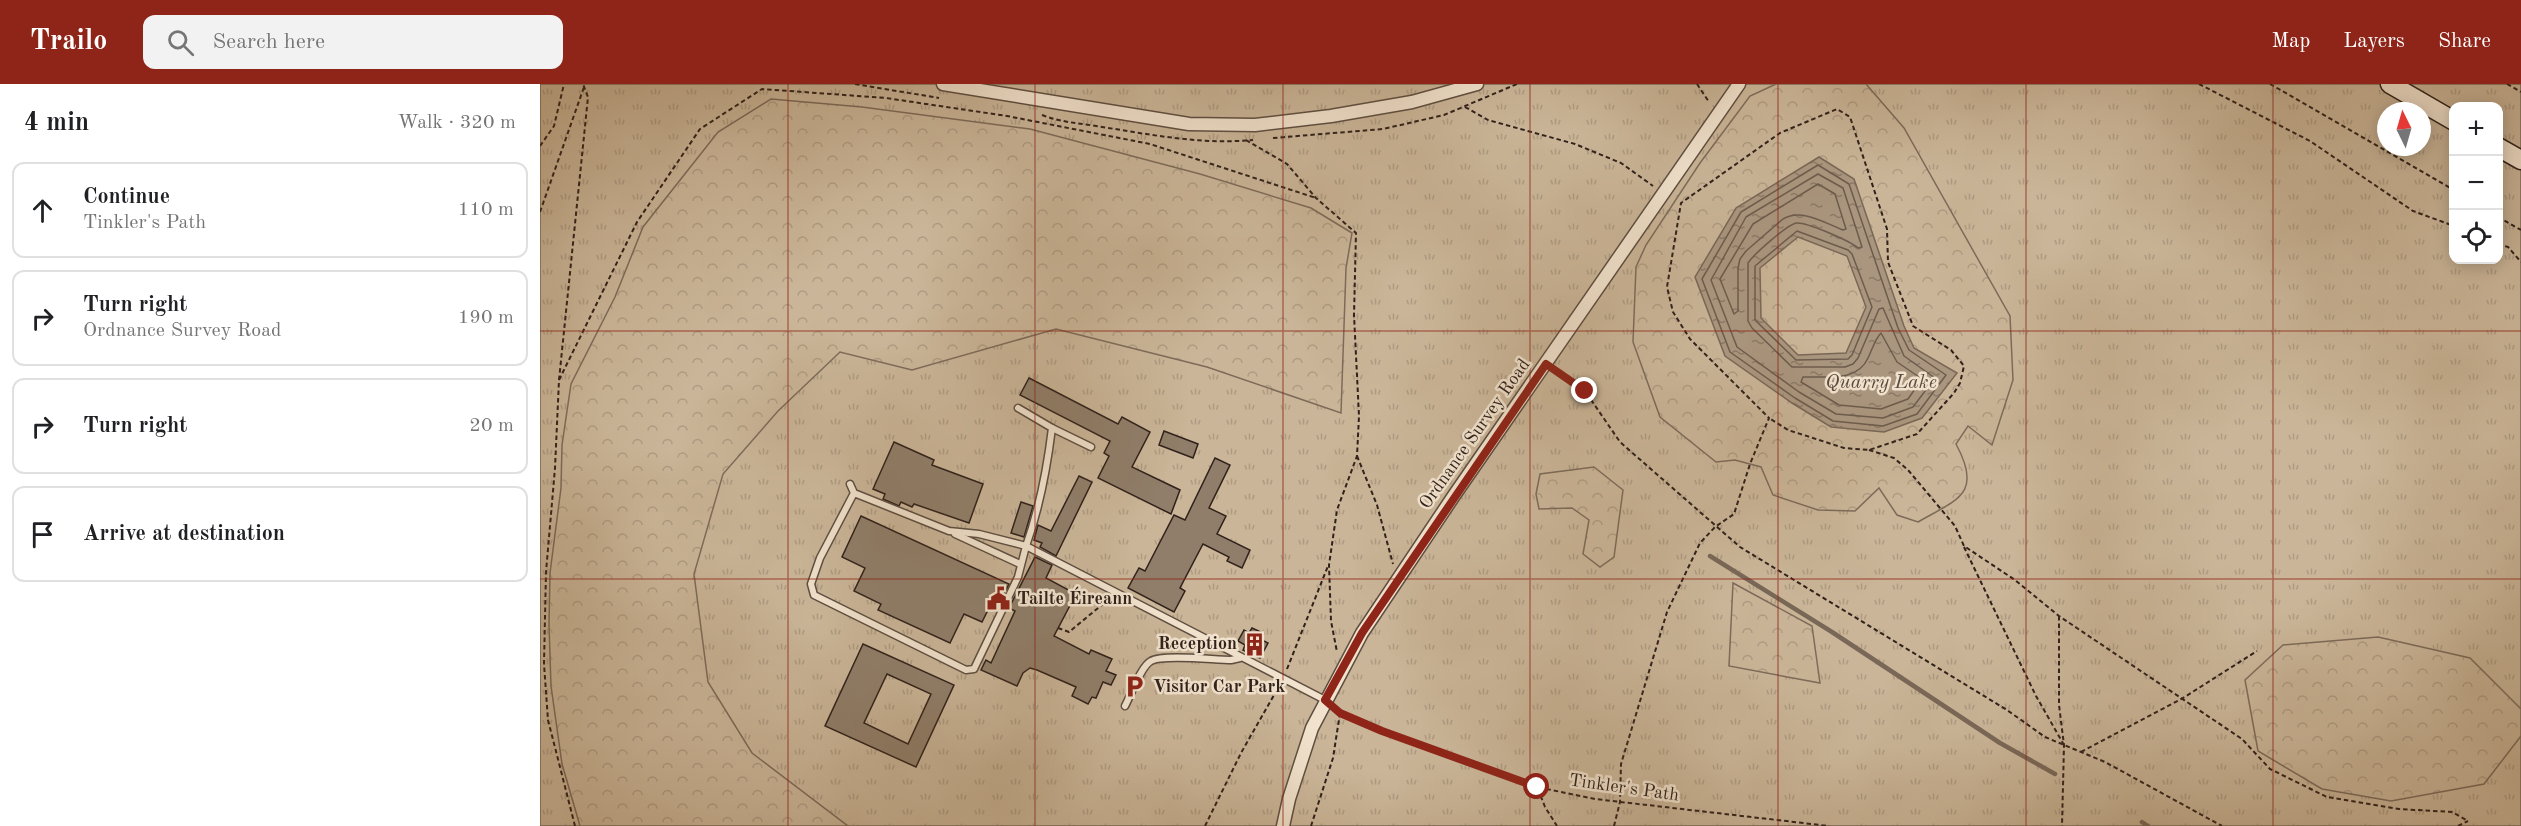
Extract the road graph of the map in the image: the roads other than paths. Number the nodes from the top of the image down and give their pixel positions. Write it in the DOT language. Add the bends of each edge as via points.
graph roads {
  1 [pos="943,84"];
  2 [pos="1477,84"];
  3 [pos="1739,84"];
  4 [pos="2390,84"];
  5 [pos="2449,118"];
  6 [pos="2503,149"];
  7 [pos="2521,160"];
  8 [pos="1018,408"];
  9 [pos="1052,428"];
  10 [pos="1091,447"];
  11 [pos="850,484"];
  12 [pos="854,493"];
  13 [pos="950,531"];
  14 [pos="1026,546"];
  15 [pos="1020,564"];
  16 [pos="1240,658"];
  17 [pos="1325,700"];
  18 [pos="1125,706"];
  19 [pos="1283,826"];
  1 -- 2 [label="street" via="1189,124 1255,125 1412,102"];
  3 -- 17 [label="street, Ordnance Survey Road" via="1397,580"];
  4 -- 5 [label="street"];
  6 -- 7 [label="street"];
  8 -- 9 [label="lane"];
  9 -- 10 [label="lane"];
  9 -- 14 [label="lane" via="1038,513"];
  11 -- 12 [label="lane"];
  12 -- 13 [label="lane"];
  12 -- 15 [label="lane" via="820,558 810,584 814,595 966,670 974,669 1018,577"];
  13 -- 14 [label="lane"];
  13 -- 15 [label="lane"];
  14 -- 15 [label="lane"];
  14 -- 16 [label="lane"];
  16 -- 17 [label="lane"];
  16 -- 18 [label="lane" via="1151,660"];
  17 -- 19 [label="street, Ordnance Survey Road" via="1312,728"];
}
